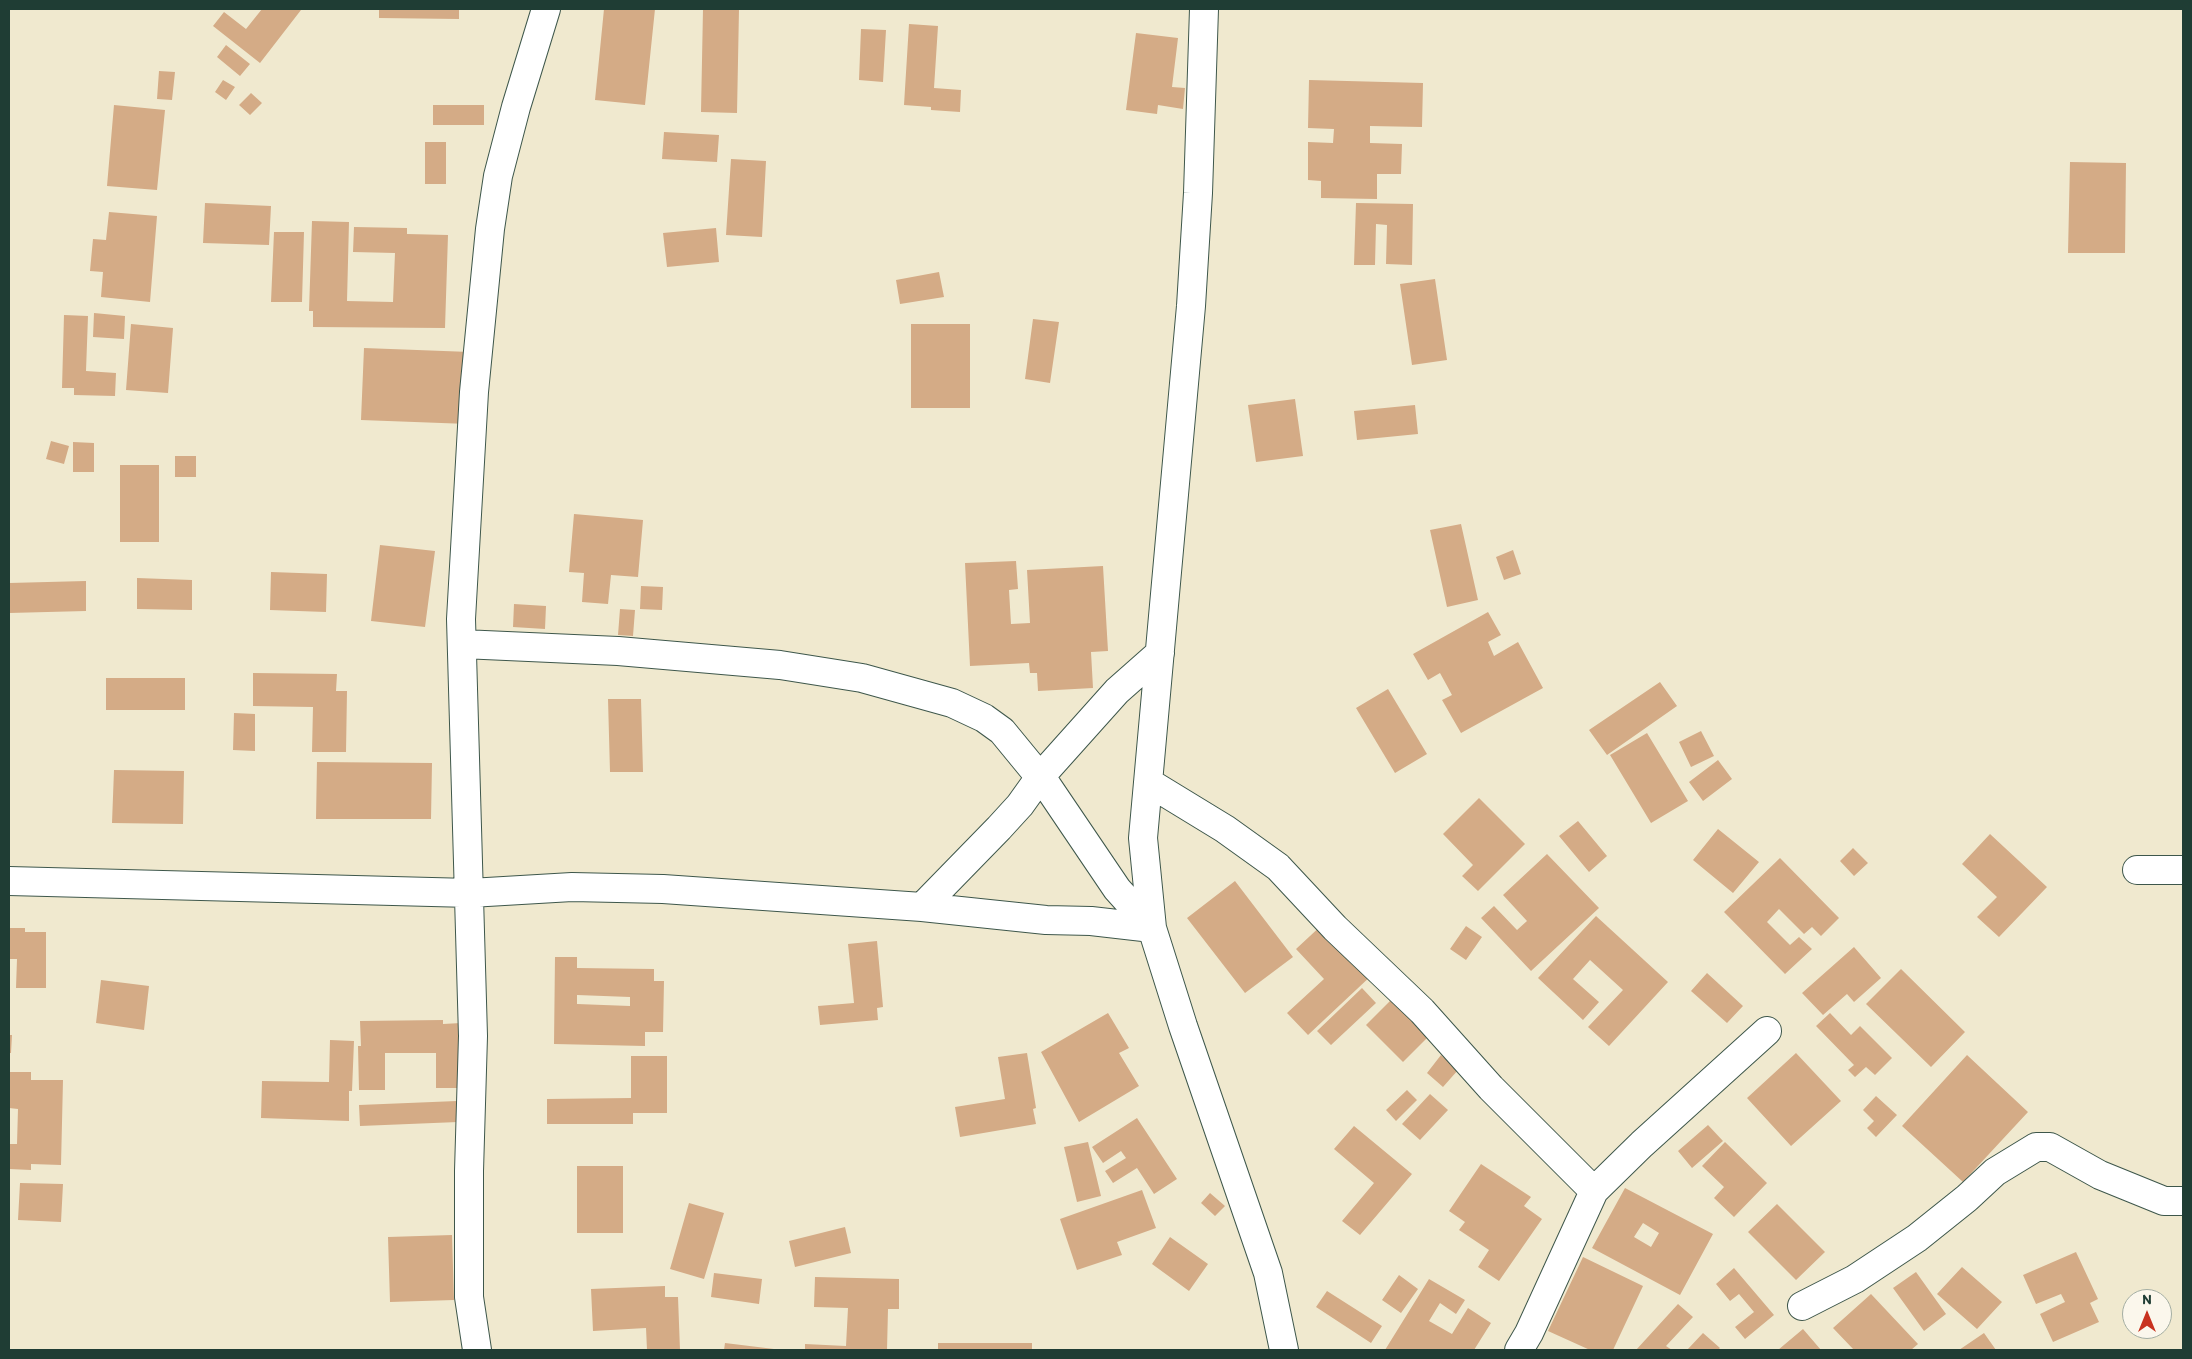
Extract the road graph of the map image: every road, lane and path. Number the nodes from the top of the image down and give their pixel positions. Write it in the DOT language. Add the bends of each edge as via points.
graph roads {
  1 [pos="546,9"];
  2 [pos="1204,9"];
  3 [pos="462,644"];
  4 [pos="1160,653"];
  5 [pos="1040,777"];
  6 [pos="1148,782"];
  7 [pos="2138,870"];
  8 [pos="2183,870"];
  9 [pos="9,881"];
  10 [pos="470,893"];
  11 [pos="922,907"];
  12 [pos="1152,928"];
  13 [pos="1767,1031"];
  14 [pos="1594,1191"];
  15 [pos="2183,1201"];
  16 [pos="1802,1306"];
  17 [pos="477,1350"];
  18 [pos="1284,1350"];
  19 [pos="1519,1350"];
  1 -- 3 [label="street" via="498,176 490,229 474,392"];
  2 -- 4 [label="street" via="1191,306"];
  3 -- 5 [label="street" via="719,659 862,678 952,703 984,718 1002,731"];
  3 -- 10 [label="street"];
  4 -- 5 [label="street" via="1117,691"];
  4 -- 6 [label="street"];
  5 -- 11 [label="street" via="1020,805"];
  5 -- 12 [label="street" via="1118,889"];
  6 -- 12 [label="street" via="1143,838"];
  6 -- 14 [label="street" via="1225,829 1278,867 1335,928 1422,1011 1491,1088"];
  7 -- 8 [label="street"];
  9 -- 10 [label="street"];
  10 -- 11 [label="street" via="572,887 663,889"];
  10 -- 17 [label="street" via="473,1036 469,1297"];
  11 -- 12 [label="street"];
  12 -- 18 [label="street" via="1268,1273"];
  13 -- 14 [label="street"];
  14 -- 19 [label="street"];
  15 -- 16 [label="street" via="2164,1201 2100,1175 2050,1147 2036,1147 1995,1172 1917,1238 1855,1279"];
}
